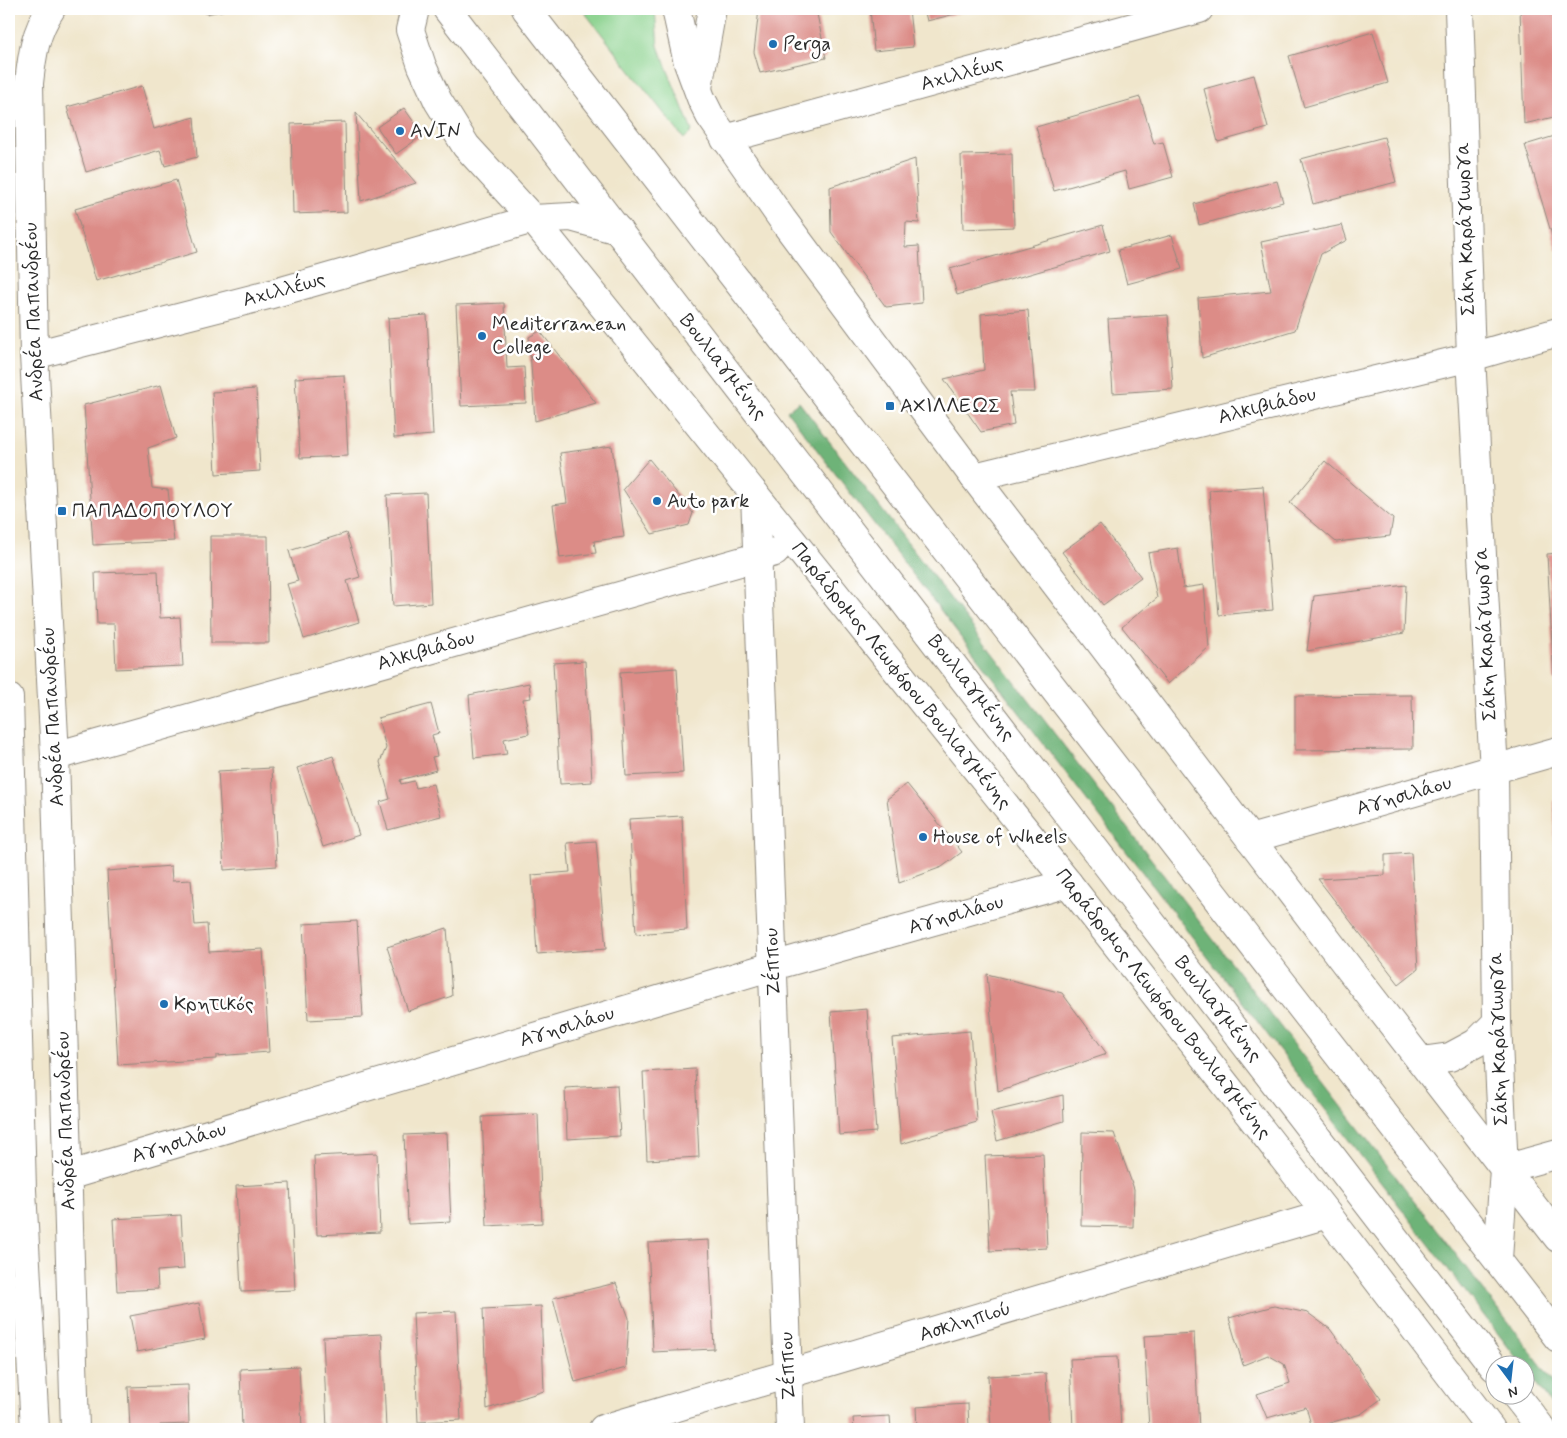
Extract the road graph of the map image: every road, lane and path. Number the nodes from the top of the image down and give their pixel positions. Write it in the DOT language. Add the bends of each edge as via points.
graph roads {
  1 [pos="51,9"];
  2 [pos="415,9"];
  3 [pos="447,9"];
  4 [pos="526,9"];
  5 [pos="676,9"];
  6 [pos="712,9"];
  7 [pos="1199,9"];
  8 [pos="1459,9"];
  9 [pos="698,89"];
  10 [pos="725,139"];
  11 [pos="533,219"];
  12 [pos="618,230"];
  13 [pos="1558,332"];
  14 [pos="34,355"];
  15 [pos="1471,357"];
  16 [pos="974,477"];
  17 [pos="755,494"];
  18 [pos="796,546"];
  19 [pos="758,557"];
  20 [pos="9,698"];
  21 [pos="1558,751"];
  22 [pos="55,756"];
  23 [pos="10,763"];
  24 [pos="1494,770"];
  25 [pos="1250,839"];
  26 [pos="1068,883"];
  27 [pos="773,966"];
  28 [pos="1497,1022"];
  29 [pos="1421,1061"];
  30 [pos="1558,1154"];
  31 [pos="1504,1169"];
  32 [pos="67,1176"];
  33 [pos="15,1192"];
  34 [pos="1327,1214"];
  35 [pos="1558,1238"];
  36 [pos="1498,1259"];
  37 [pos="1558,1338"];
  38 [pos="1486,1356"];
  39 [pos="788,1374"];
  40 [pos="1524,1406"];
  41 [pos="35,1429"];
  42 [pos="75,1429"];
  43 [pos="603,1429"];
  44 [pos="790,1429"];
  45 [pos="1491,1429"];
  46 [pos="1542,1429"];
  1 -- 14 [label="street, Ανδρέα Παπανδρέου" via="42,21 33,48 29,84"];
  2 -- 11 [label="street, Παράδρομος Λεωφόρου Βουλιαγμένης" via="410,30 438,101 466,146"];
  3 -- 12 [label="street, Βουλιαγμένης"];
  4 -- 36 [label="street"];
  5 -- 9 [label="street" via="688,63"];
  6 -- 9 [label="street"];
  7 -- 10 [label="street, Αχιλλέως"];
  8 -- 15 [label="street, Σάκη Καράγιωργα"];
  9 -- 10 [label="street"];
  10 -- 16 [label="street"];
  11 -- 12 [label="street, Αχιλλέως" via="571,217"];
  11 -- 14 [label="street, Αχιλλέως" via="268,295"];
  11 -- 17 [label="street, Παράδρομος Λεωφόρου Βουλιαγμένης"];
  12 -- 38 [label="street, Βουλιαγμένης"];
  13 -- 15 [label="street, Αλκιβιάδου"];
  14 -- 22 [label="street, Ανδρέα Παπανδρέου"];
  15 -- 16 [label="street, Αλκιβιάδου"];
  15 -- 24 [label="street, Σάκη Καράγιωργα"];
  16 -- 25 [label="street"];
  17 -- 18 [label="street, Παράδρομος Λεωφόρου Βουλιαγμένης"];
  17 -- 19 [label="street, Ζέππου"];
  18 -- 19 [label="street, Αλκιβιάδου"];
  18 -- 26 [label="street, Παράδρομος Λεωφόρου Βουλιαγμένης"];
  19 -- 22 [label="street, Αλκιβιάδου"];
  19 -- 27 [label="street, Ζέππου"];
  20 -- 23 [label="street"];
  21 -- 24 [label="street, Αγησιλάου"];
  22 -- 32 [label="street, Ανδρέα Παπανδρέου"];
  23 -- 33 [label="street"];
  24 -- 25 [label="street, Αγησιλάου"];
  24 -- 28 [label="street, Σάκη Καράγιωργα"];
  25 -- 29 [label="street"];
  26 -- 27 [label="street, Αγησιλάου"];
  26 -- 34 [label="street, Παράδρομος Λεωφόρου Βουλιαγμένης"];
  27 -- 32 [label="street, Αγησιλάου"];
  27 -- 39 [label="street, Ζέππου"];
  28 -- 29 [label="street" via="1476,1043 1450,1057"];
  28 -- 31 [label="street, Σάκη Καράγιωργα"];
  29 -- 31 [label="street"];
  30 -- 31 [label="street"];
  31 -- 35 [label="street"];
  31 -- 36 [label="street, Σάκη Καράγιωργα"];
  32 -- 42 [label="street, Ανδρέα Παπανδρέου"];
  33 -- 41 [label="street"];
  34 -- 39 [label="street, Ασκληπιού"];
  34 -- 45 [label="street, Παράδρομος Λεωφόρου Βουλιαγμένης"];
  36 -- 37 [label="street"];
  39 -- 43 [label="street, Ασκληπιού"];
  39 -- 44 [label="street, Ζέππου"];
  40 -- 46 [label="street"];
}
